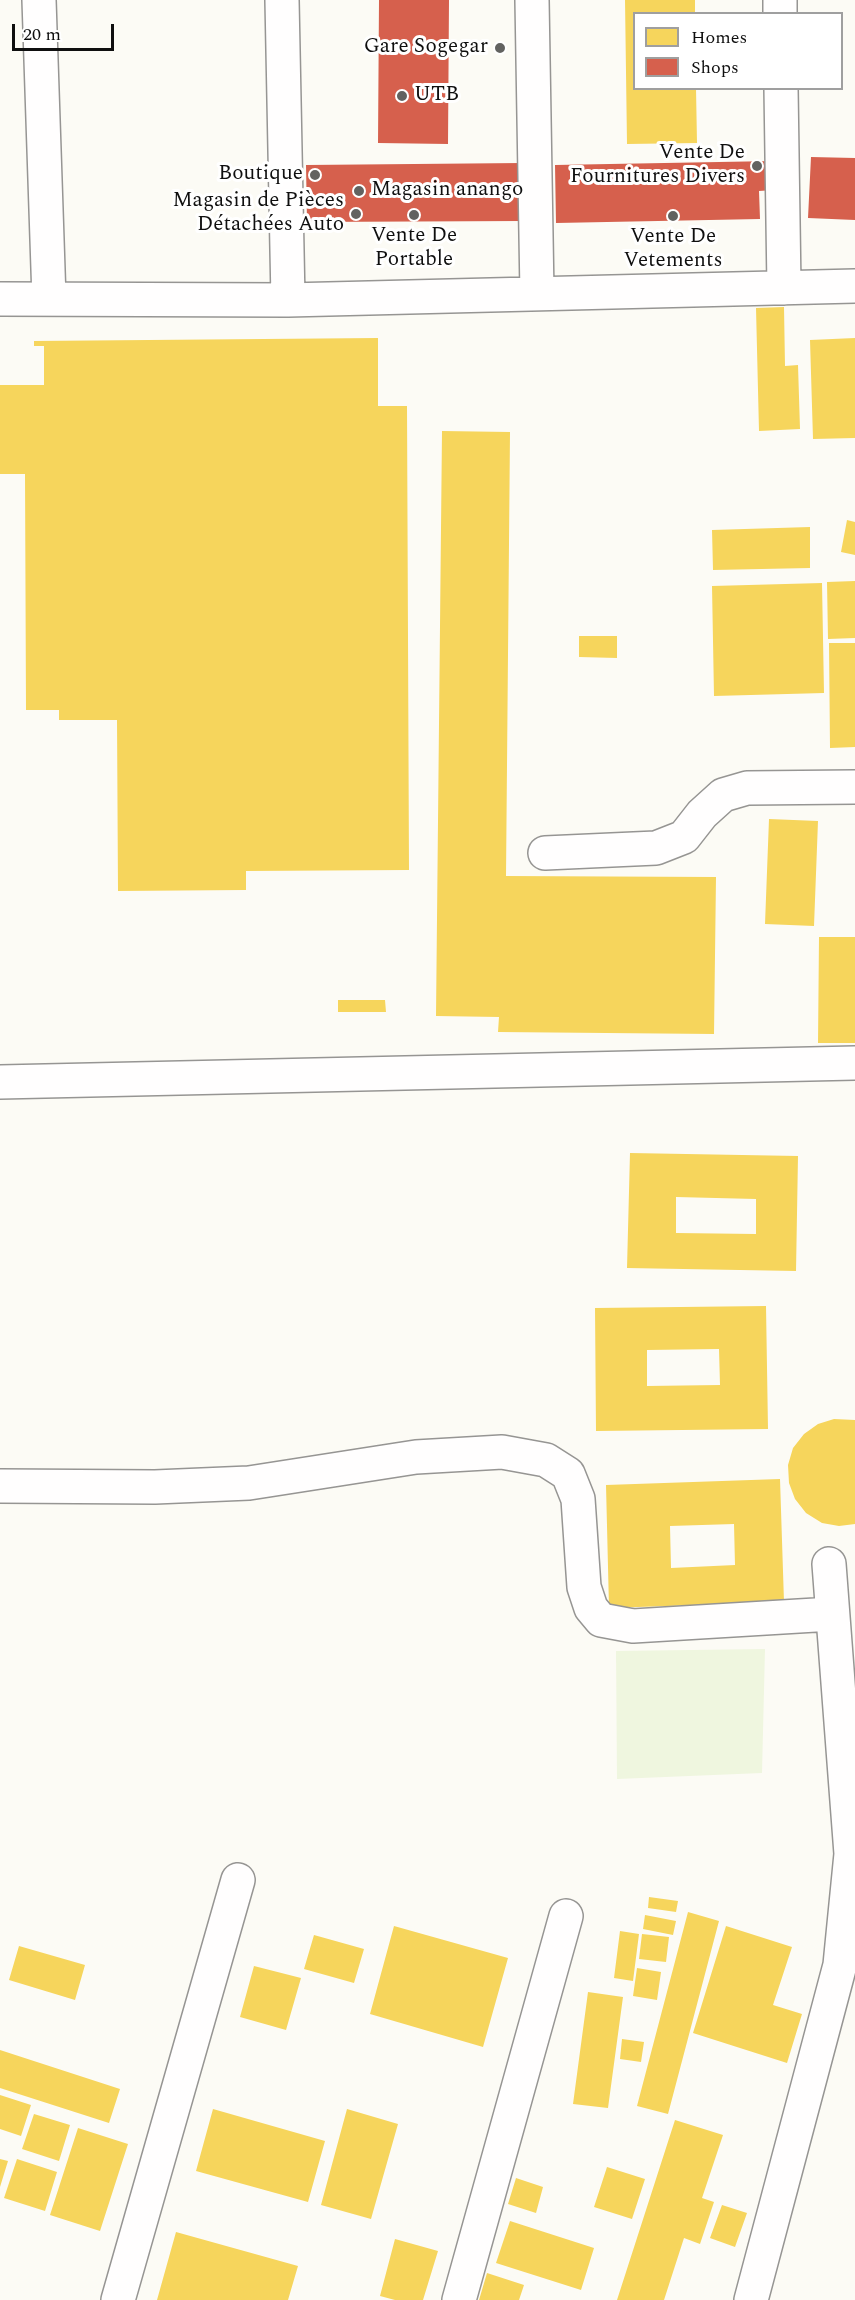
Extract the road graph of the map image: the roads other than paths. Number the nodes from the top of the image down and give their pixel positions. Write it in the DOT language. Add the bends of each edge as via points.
graph roads {
  1 [pos="39,0"];
  2 [pos="282,0"];
  3 [pos="532,0"];
  4 [pos="781,90"];
  5 [pos="855,286"];
  6 [pos="784,288"];
  7 [pos="537,294"];
  8 [pos="0,299"];
  9 [pos="49,299"];
  10 [pos="288,300"];
  11 [pos="855,787"];
  12 [pos="545,853"];
  13 [pos="855,1063"];
  14 [pos="0,1082"];
  15 [pos="0,1486"];
  16 [pos="829,1564"];
  17 [pos="832,1614"];
  18 [pos="846,1666"];
  19 [pos="851,1836"];
  20 [pos="238,1880"];
  21 [pos="566,1916"];
  22 [pos="118,2300"];
  23 [pos="459,2300"];
  24 [pos="751,2300"];
  1 -- 9 [label="street"];
  2 -- 10 [label="street"];
  3 -- 7 [label="street"];
  4 -- 6 [label="street"];
  5 -- 6 [label="street"];
  6 -- 7 [label="street"];
  7 -- 10 [label="street"];
  8 -- 9 [label="street"];
  9 -- 10 [label="street"];
  11 -- 12 [label="street" via="747,788 723,795 684,837 656,848"];
  13 -- 14 [label="street"];
  15 -- 17 [label="street" via="249,1483 416,1457 502,1452 546,1460 568,1474 578,1499 584,1587 591,1608 601,1620 633,1626"];
  16 -- 17 [label="street"];
  17 -- 18 [label="street"];
  18 -- 19 [label="street"];
  19 -- 24 [label="street" via="840,1965"];
  20 -- 22 [label="street"];
  21 -- 23 [label="street"];
}
